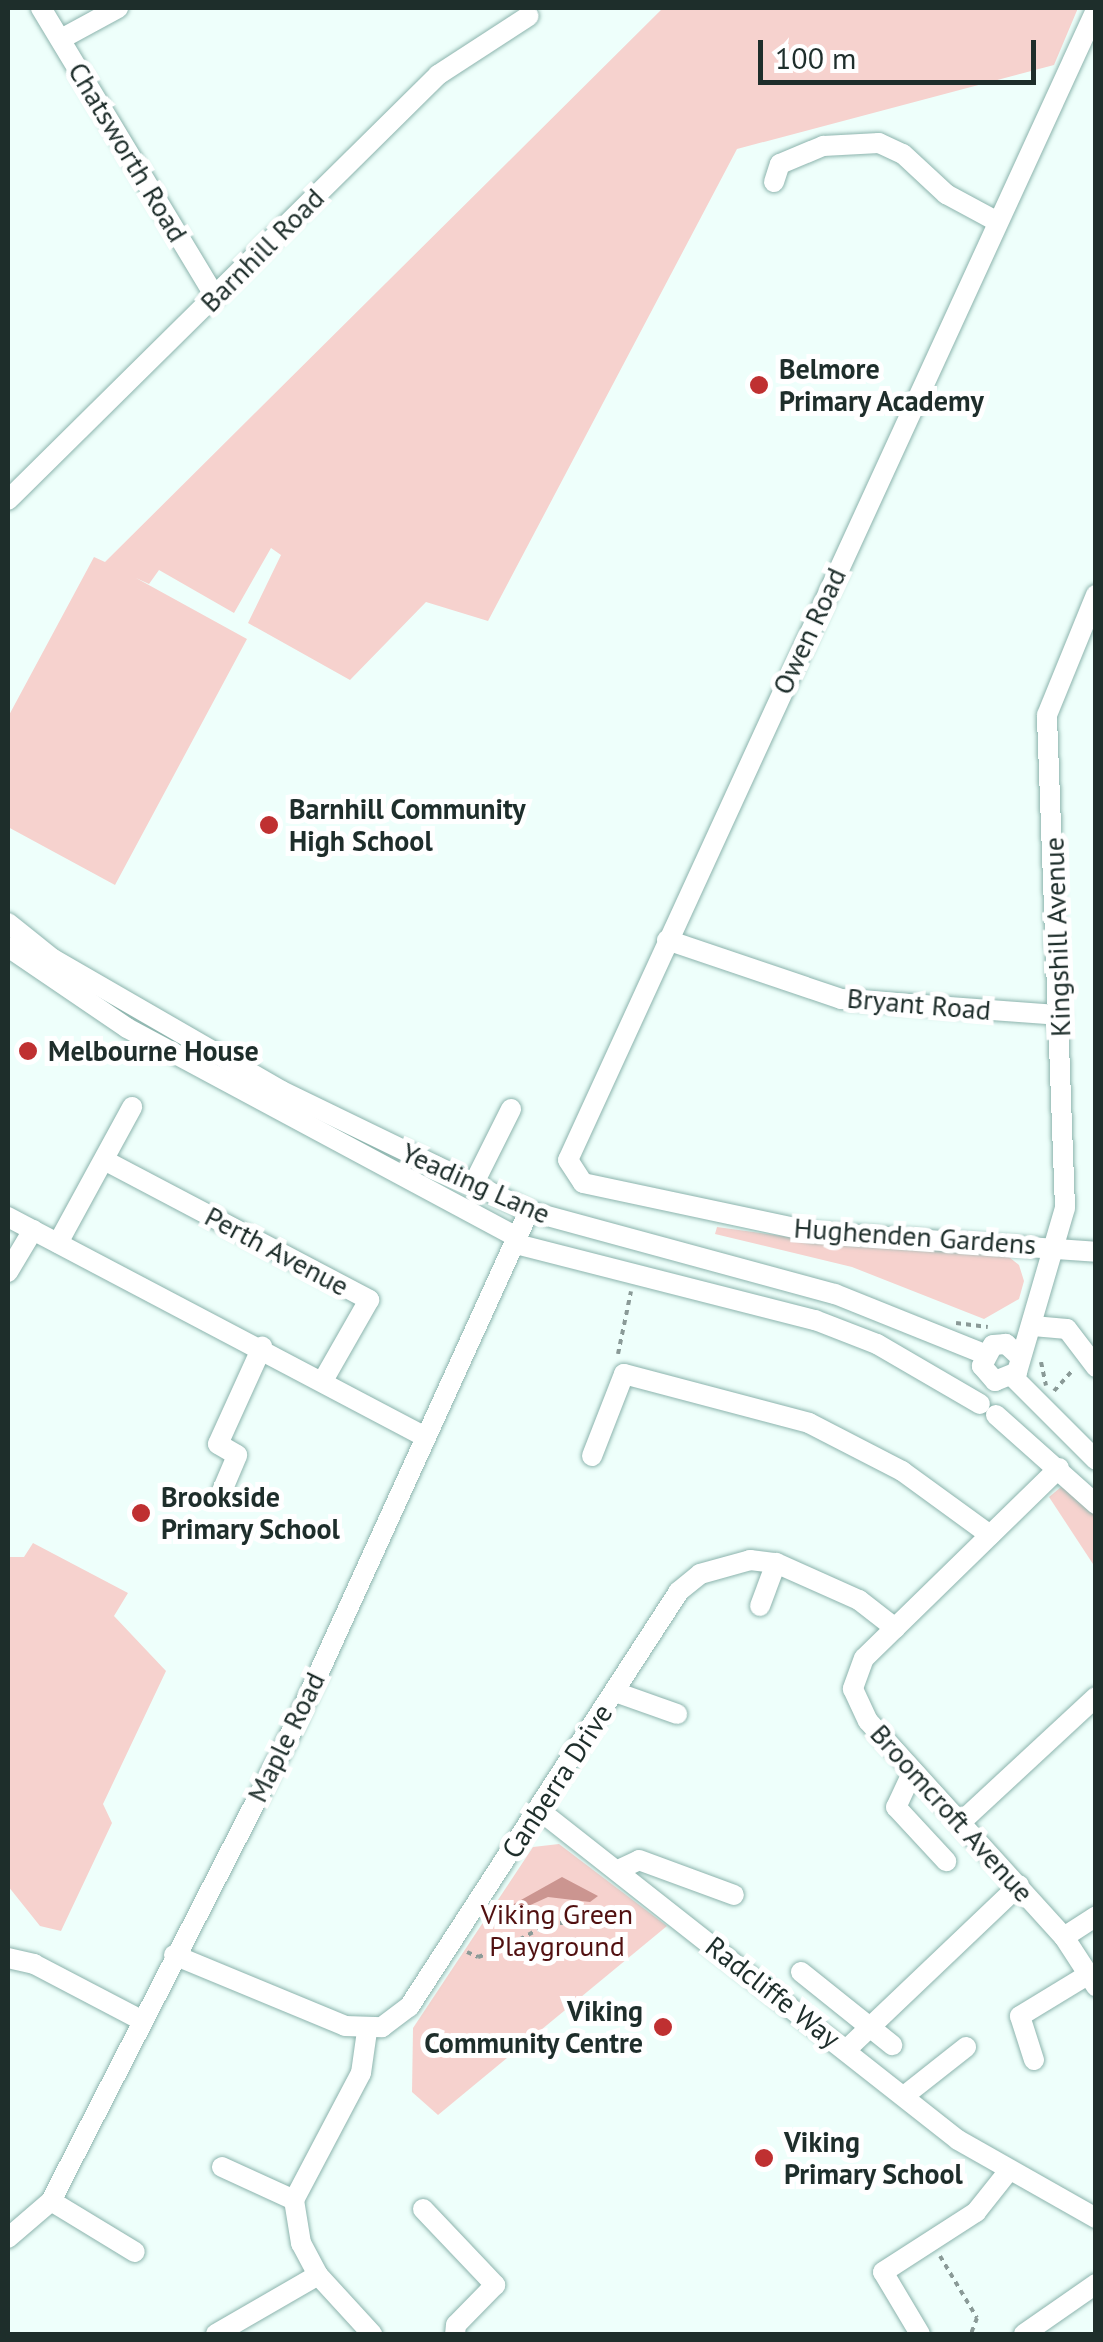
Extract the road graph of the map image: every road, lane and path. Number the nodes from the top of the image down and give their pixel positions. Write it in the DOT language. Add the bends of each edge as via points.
graph roads {
  1 [pos="41,8"];
  2 [pos="118,8"];
  3 [pos="1096,10"];
  4 [pos="530,16"];
  5 [pos="60,40"];
  6 [pos="774,182"];
  7 [pos="998,222"];
  8 [pos="215,297"];
  9 [pos="8,500"];
  10 [pos="1096,596"];
  11 [pos="8,922"];
  12 [pos="666,940"];
  13 [pos="8,946"];
  14 [pos="1060,1015"];
  15 [pos="132,1107"];
  16 [pos="511,1108"];
  17 [pos="104,1160"];
  18 [pos="473,1184"];
  19 [pos="655,1200"];
  20 [pos="529,1211"];
  21 [pos="8,1217"];
  22 [pos="33,1230"];
  23 [pos="517,1241"];
  24 [pos="58,1243"];
  25 [pos="1057,1247"];
  26 [pos="1096,1252"];
  27 [pos="8,1272"];
  28 [pos="635,1277"];
  29 [pos="1043,1285"];
  30 [pos="890,1314"];
  31 [pos="955,1324"];
  32 [pos="1033,1326"];
  33 [pos="876,1344"];
  34 [pos="262,1348"];
  35 [pos="1010,1350"];
  36 [pos="984,1354"];
  37 [pos="1069,1364"];
  38 [pos="1096,1367"];
  39 [pos="624,1374"];
  40 [pos="324,1379"];
  41 [pos="1053,1392"];
  42 [pos="424,1436"];
  43 [pos="592,1456"];
  44 [pos="1096,1460"];
  45 [pos="1059,1468"];
  46 [pos="222,1491"];
  47 [pos="1096,1504"];
  48 [pos="990,1535"];
  49 [pos="776,1563"];
  50 [pos="760,1606"];
  51 [pos="895,1628"];
  52 [pos="615,1692"];
  53 [pos="1096,1697"];
  54 [pos="677,1714"];
  55 [pos="913,1771"];
  56 [pos="540,1810"];
  57 [pos="960,1822"];
  58 [pos="946,1861"];
  59 [pos="618,1870"];
  60 [pos="1019,1886"];
  61 [pos="646,1892"];
  62 [pos="734,1895"];
  63 [pos="1096,1916"];
  64 [pos="1064,1937"];
  65 [pos="452,1946"];
  66 [pos="174,1955"];
  67 [pos="8,1958"];
  68 [pos="800,1972"];
  69 [pos="1092,1980"];
  70 [pos="141,2020"];
  71 [pos="870,2027"];
  72 [pos="368,2031"];
  73 [pos="892,2044"];
  74 [pos="966,2047"];
  75 [pos="846,2050"];
  76 [pos="1034,2060"];
  77 [pos="904,2096"];
  78 [pos="222,2168"];
  79 [pos="1007,2172"];
  80 [pos="294,2200"];
  81 [pos="51,2201"];
  82 [pos="423,2209"];
  83 [pos="1096,2218"];
  84 [pos="8,2238"];
  85 [pos="932,2243"];
  86 [pos="135,2252"];
  87 [pos="318,2276"];
  88 [pos="1096,2284"];
  89 [pos="216,2334"];
  90 [pos="372,2334"];
  91 [pos="455,2334"];
  92 [pos="920,2334"];
  93 [pos="970,2334"];
  94 [pos="1024,2334"];
  1 -- 5 [label="street, Chatsworth Road"];
  2 -- 5 [label="street"];
  3 -- 7 [label="street, Owen Road"];
  4 -- 8 [label="street, Barnhill Road" via="438,75"];
  5 -- 8 [label="street, Chatsworth Road"];
  6 -- 7 [label="street" via="780,164 823,146 879,143 958,202"];
  7 -- 12 [label="street, Owen Road"];
  8 -- 9 [label="street, Barnhill Road"];
  10 -- 14 [label="street, Kingshill Avenue" via="1047,715"];
  11 -- 18 [label="street, Yeading Lane" via="53,959 282,1092"];
  12 -- 14 [label="street, Bryant Road" via="840,1000"];
  12 -- 19 [label="street, Owen Road" via="568,1160 583,1183"];
  13 -- 23 [label="street" via="127,1028"];
  14 -- 25 [label="street, Kingshill Avenue" via="1065,1194"];
  15 -- 17 [label="street"];
  16 -- 18 [label="street"];
  17 -- 24 [label="street"];
  17 -- 40 [label="street, Perth Avenue" via="369,1300"];
  18 -- 20 [label="street, Yeading Lane"];
  19 -- 25 [label="street, Hughenden Gardens" via="813,1232"];
  20 -- 23 [label="street, Maple Road"];
  20 -- 30 [label="street, Yeading Lane" via="756,1270"];
  21 -- 22 [label="street"];
  22 -- 24 [label="street"];
  22 -- 27 [label="street"];
  23 -- 28 [label="street"];
  23 -- 42 [label="street, Maple Road"];
  24 -- 34 [label="street"];
  25 -- 26 [label="street, Hughenden Gardens"];
  25 -- 29 [label="street, Kingshill Avenue"];
  28 -- 33 [label="street" via="748,1300"];
  28 -- 39 [label="path" via="616,1347"];
  29 -- 32 [label="street, Kingshill Avenue"];
  29 -- 35 [label="street, Kingshill Avenue"];
  30 -- 33 [label="street"];
  30 -- 36 [label="street, Yeading Lane"];
  31 -- 35 [label="path" via="968,1322"];
  32 -- 35 [label="street, Kingshill Avenue"];
  32 -- 38 [label="street" via="1067,1329"];
  33 -- 45 [label="street" via="988,1410"];
  34 -- 40 [label="street"];
  34 -- 46 [label="street" via="218,1444 237,1454"];
  35 -- 36 [label="street"];
  35 -- 36 [label="street, Yeading Lane" via="989,1378"];
  35 -- 44 [label="street, Yeading Lane"];
  37 -- 41 [label="path" via="1074,1372"];
  39 -- 43 [label="street"];
  39 -- 48 [label="street" via="809,1423 902,1471"];
  40 -- 42 [label="street"];
  42 -- 66 [label="street, Maple Road" via="295,1725"];
  45 -- 47 [label="street"];
  45 -- 48 [label="street, Broomcroft Avenue"];
  48 -- 51 [label="street, Broomcroft Avenue"];
  49 -- 50 [label="street"];
  49 -- 51 [label="street, Canberra Drive" via="860,1600"];
  49 -- 52 [label="street, Canberra Drive" via="750,1560 700,1574 678,1592"];
  51 -- 55 [label="street, Broomcroft Avenue" via="864,1658 853,1689 868,1722"];
  52 -- 54 [label="street"];
  52 -- 56 [label="street, Canberra Drive"];
  53 -- 57 [label="street"];
  55 -- 57 [label="street, Broomcroft Avenue"];
  55 -- 58 [label="street" via="896,1807"];
  56 -- 59 [label="street, Radcliffe Way"];
  56 -- 65 [label="street, Canberra Drive"];
  57 -- 60 [label="street, Broomcroft Avenue"];
  59 -- 61 [label="street, Radcliffe Way"];
  59 -- 62 [label="street" via="639,1860"];
  60 -- 64 [label="street, Broomcroft Avenue"];
  60 -- 71 [label="street"];
  61 -- 65 [label="path" via="632,1912 612,1923 550,1923 478,1957"];
  61 -- 75 [label="street, Radcliffe Way"];
  63 -- 64 [label="street"];
  64 -- 69 [label="street, Broomcroft Avenue"];
  65 -- 72 [label="street, Canberra Drive" via="399,2019"];
  66 -- 70 [label="street, Maple Road"];
  66 -- 72 [label="street"];
  67 -- 70 [label="street" via="34,1964"];
  68 -- 71 [label="street"];
  69 -- 76 [label="street" via="1020,2016"];
  70 -- 81 [label="street, Maple Road"];
  71 -- 73 [label="street"];
  71 -- 75 [label="street"];
  72 -- 80 [label="street" via="361,2073"];
  74 -- 77 [label="street"];
  75 -- 77 [label="street, Radcliffe Way"];
  77 -- 79 [label="street, Radcliffe Way"];
  78 -- 80 [label="street"];
  79 -- 83 [label="street, Radcliffe Way"];
  79 -- 85 [label="street" via="976,2212"];
  80 -- 87 [label="street" via="301,2243"];
  81 -- 84 [label="street, Maple Road"];
  81 -- 86 [label="street"];
  82 -- 91 [label="street" via="495,2285 456,2324"];
  85 -- 92 [label="street" via="884,2272"];
  85 -- 93 [label="path" via="978,2318"];
  87 -- 89 [label="street"];
  87 -- 90 [label="street"];
  88 -- 94 [label="street"];
}
